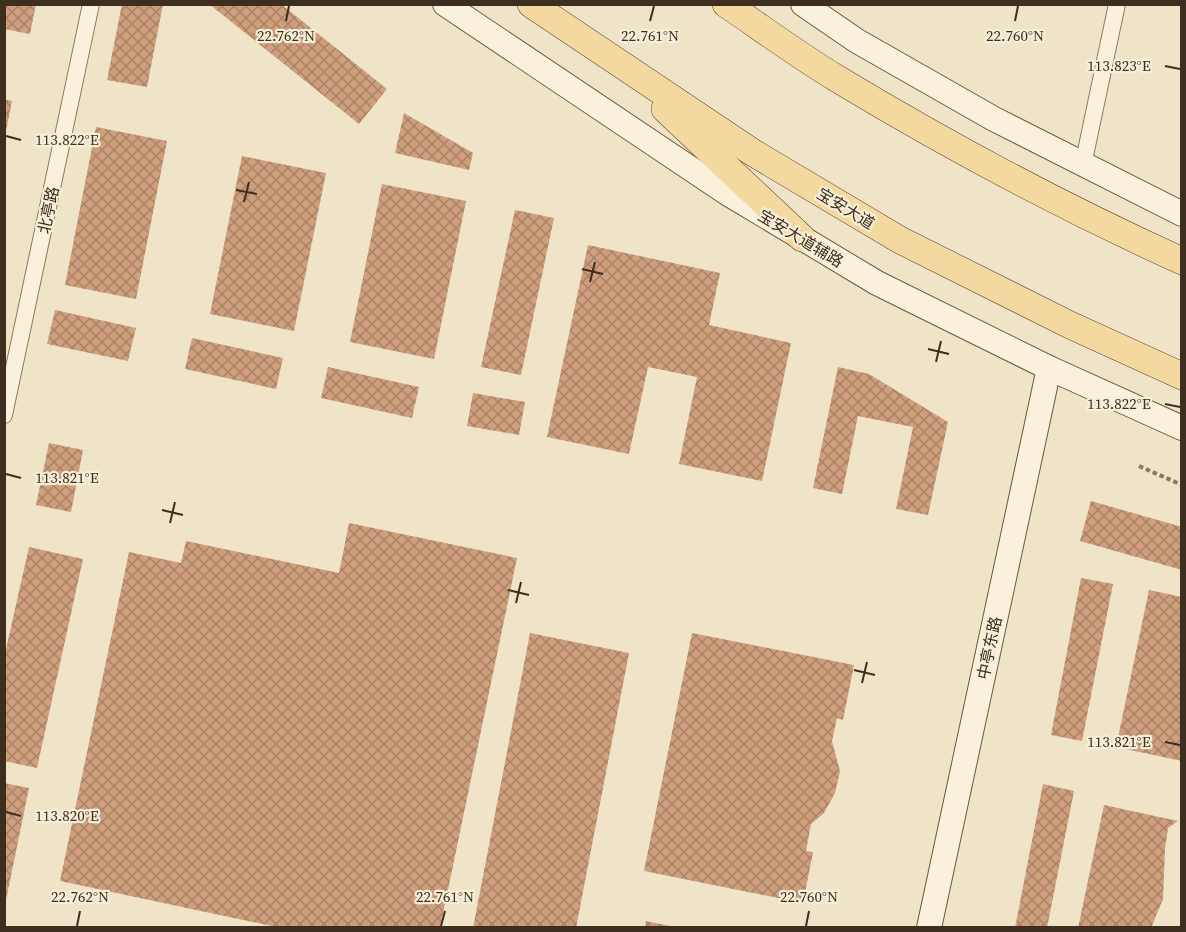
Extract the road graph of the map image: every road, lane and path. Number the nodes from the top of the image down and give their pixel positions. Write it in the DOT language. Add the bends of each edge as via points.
graph roads {
  1 [pos="91,4"];
  2 [pos="445,4"];
  3 [pos="531,4"];
  4 [pos="726,4"];
  5 [pos="803,4"];
  6 [pos="1117,4"];
  7 [pos="609,57"];
  8 [pos="1083,165"];
  9 [pos="1182,214"];
  10 [pos="802,238"];
  11 [pos="1182,261"];
  12 [pos="1049,368"];
  13 [pos="1182,376"];
  14 [pos="4,415"];
  15 [pos="1182,429"];
  16 [pos="1139,466"];
  17 [pos="1182,485"];
  18 [pos="929,927"];
  1 -- 14 [label="street, 北亭路"];
  2 -- 10 [label="main road, 宝安大道辅路" via="727,193"];
  3 -- 7 [label="main road, 宝安大道"];
  4 -- 11 [label="main road" via="835,77 973,157"];
  5 -- 8 [label="main road" via="857,41"];
  6 -- 8 [label="street"];
  7 -- 10 [label="main road"];
  7 -- 13 [label="main road, 宝安大道" via="752,152 900,240"];
  8 -- 9 [label="main road"];
  10 -- 12 [label="main road, 宝安大道辅路" via="877,283"];
  12 -- 15 [label="main road, 宝安大道辅路"];
  12 -- 18 [label="main road, 中亭东路"];
  16 -- 17 [label="path"];
}
